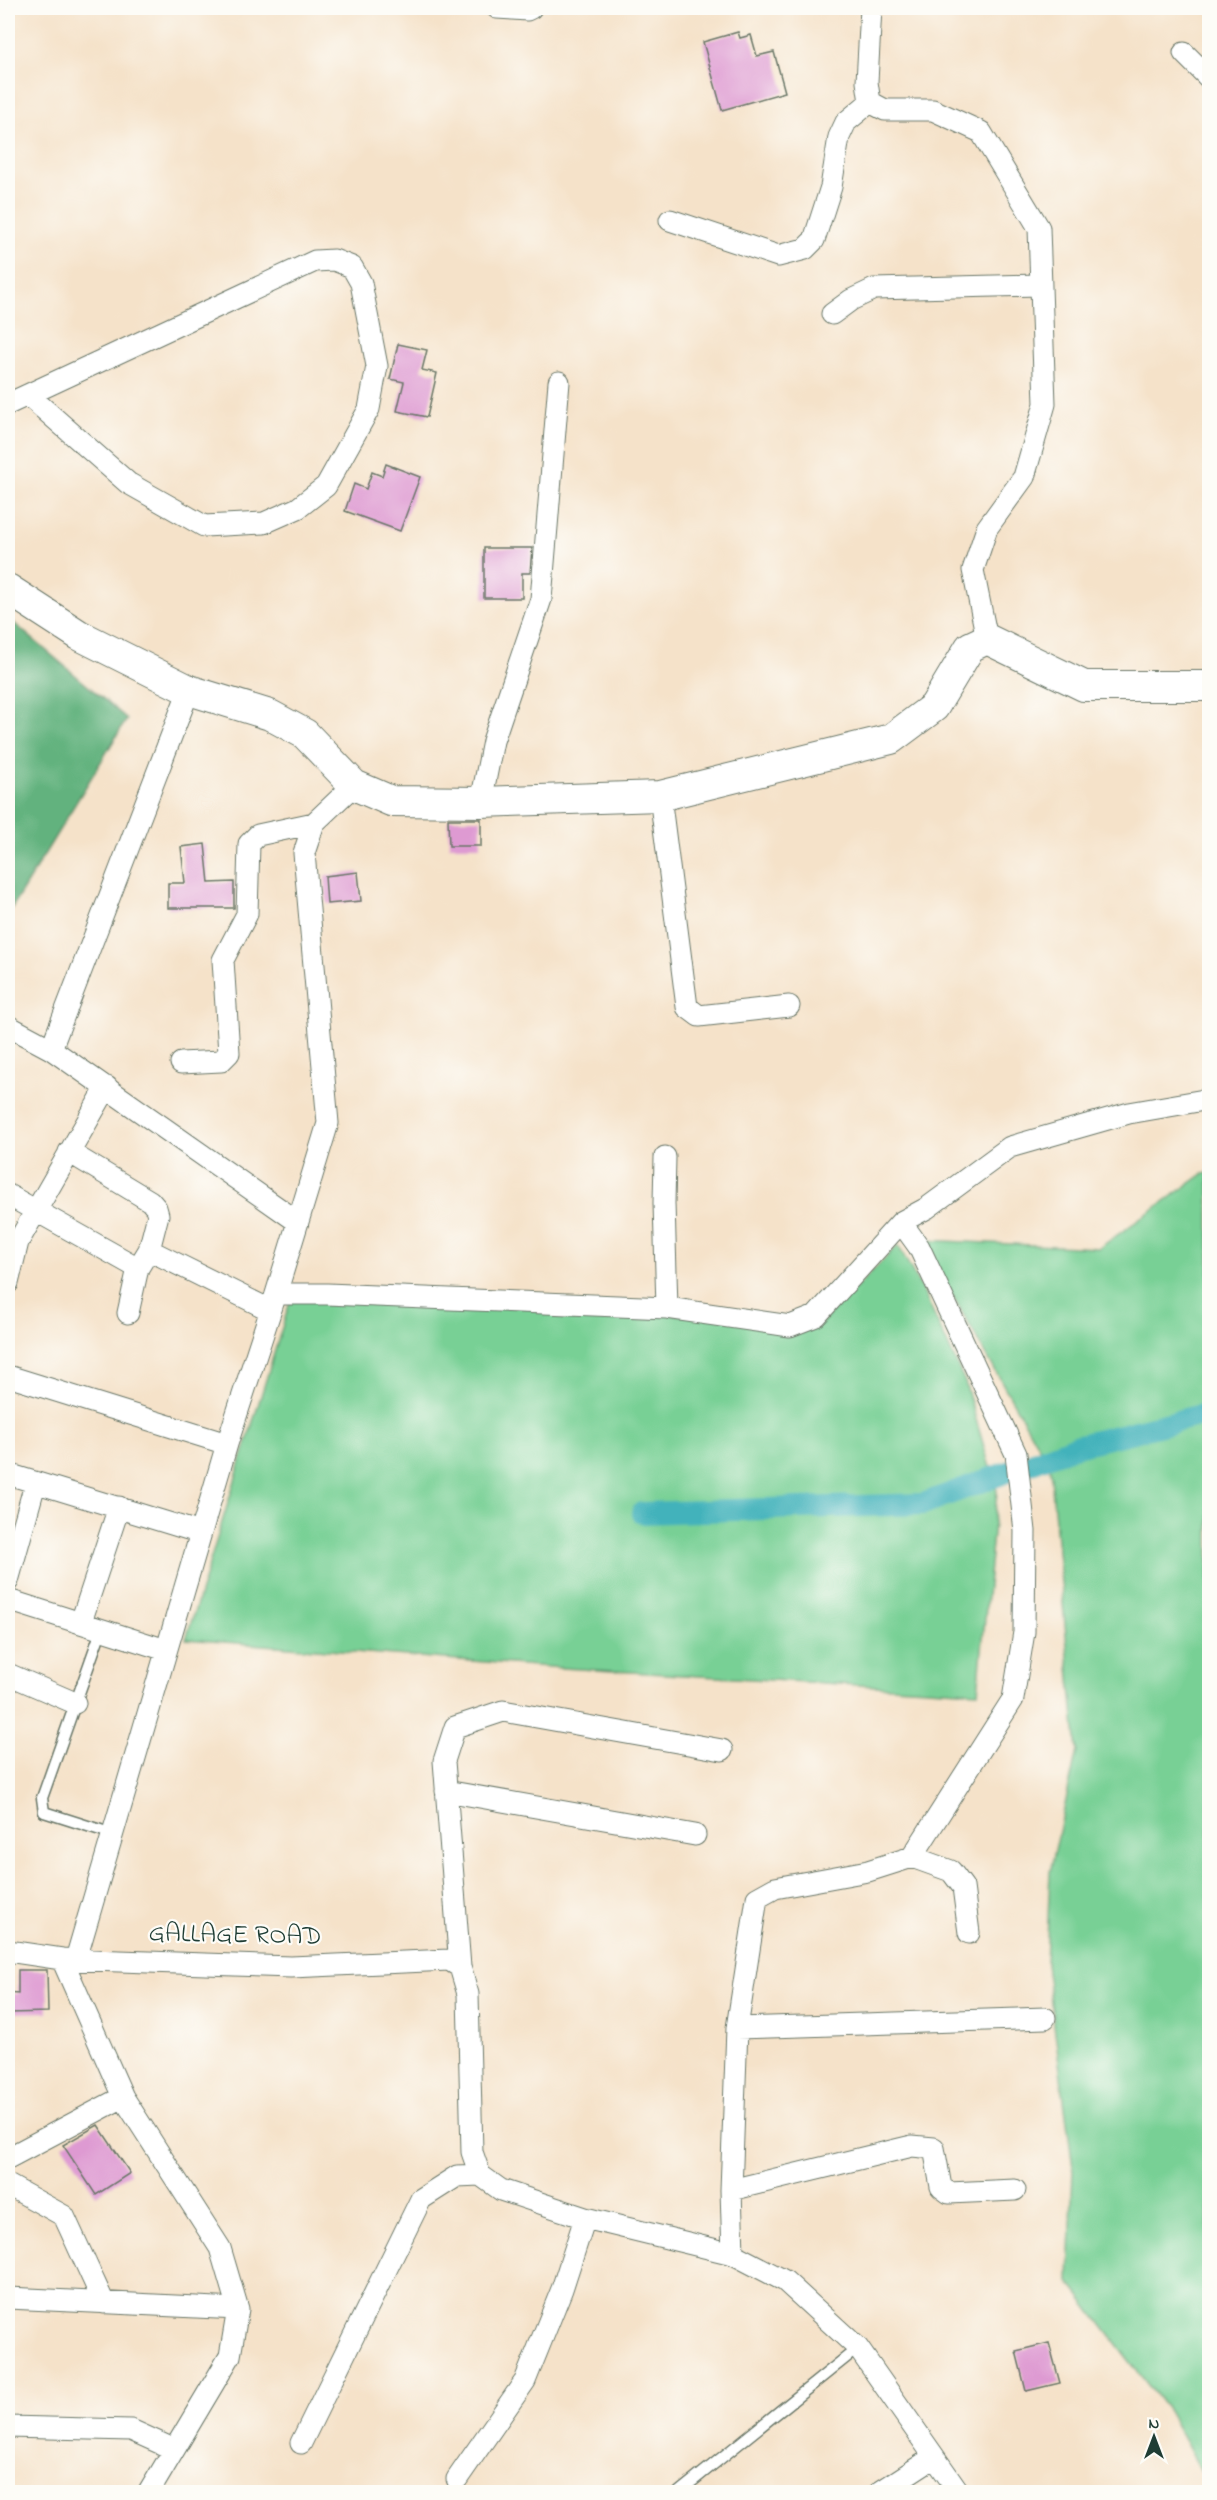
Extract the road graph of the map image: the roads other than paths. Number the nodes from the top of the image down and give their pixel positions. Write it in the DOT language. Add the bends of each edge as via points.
graph roads {
  1 [pos="497,8"];
  2 [pos="531,8"];
  3 [pos="871,8"];
  4 [pos="1184,53"];
  5 [pos="1209,79"];
  6 [pos="870,102"];
  7 [pos="670,219"];
  8 [pos="1039,285"];
  9 [pos="832,314"];
  10 [pos="559,382"];
  11 [pos="28,395"];
  12 [pos="8,404"];
  13 [pos="8,589"];
  14 [pos="987,639"];
  15 [pos="1209,686"];
  16 [pos="189,690"];
  17 [pos="354,785"];
  18 [pos="660,796"];
  19 [pos="482,802"];
  20 [pos="314,823"];
  21 [pos="789,1006"];
  22 [pos="8,1026"];
  23 [pos="51,1049"];
  24 [pos="181,1063"];
  25 [pos="107,1088"];
  26 [pos="1209,1099"];
  27 [pos="69,1152"];
  28 [pos="666,1156"];
  29 [pos="8,1196"];
  30 [pos="34,1210"];
  31 [pos="298,1222"];
  32 [pos="901,1222"];
  33 [pos="149,1250"];
  34 [pos="138,1268"];
  35 [pos="8,1283"];
  36 [pos="273,1302"];
  37 [pos="667,1308"];
  38 [pos="128,1313"];
  39 [pos="8,1376"];
  40 [pos="227,1444"];
  41 [pos="8,1474"];
  42 [pos="35,1484"];
  43 [pos="120,1507"];
  44 [pos="201,1533"];
  45 [pos="8,1581"];
  46 [pos="8,1600"];
  47 [pos="81,1622"];
  48 [pos="102,1629"];
  49 [pos="166,1650"];
  50 [pos="8,1674"];
  51 [pos="75,1703"];
  52 [pos="722,1750"];
  53 [pos="446,1791"];
  54 [pos="113,1834"];
  55 [pos="695,1835"];
  56 [pos="912,1857"];
  57 [pos="969,1933"];
  58 [pos="8,1951"];
  59 [pos="69,1959"];
  60 [pos="460,1967"];
  61 [pos="1045,2018"];
  62 [pos="737,2028"];
  63 [pos="123,2097"];
  64 [pos="8,2158"];
  65 [pos="480,2175"];
  66 [pos="8,2185"];
  67 [pos="731,2190"];
  68 [pos="1015,2190"];
  69 [pos="585,2218"];
  70 [pos="733,2254"];
  71 [pos="8,2298"];
  72 [pos="104,2303"];
  73 [pos="238,2309"];
  74 [pos="858,2348"];
  75 [pos="8,2427"];
  76 [pos="301,2443"];
  77 [pos="173,2449"];
  78 [pos="934,2457"];
  79 [pos="457,2479"];
  80 [pos="149,2493"];
  81 [pos="679,2493"];
  82 [pos="880,2493"];
  83 [pos="959,2493"];
  1 -- 2 [label="street"];
  3 -- 6 [label="street" via="867,82"];
  4 -- 5 [label="street"];
  6 -- 7 [label="street" via="846,122 814,240 805,249 778,256"];
  6 -- 8 [label="street" via="885,110 933,110 981,132 1039,228"];
  8 -- 9 [label="street" via="874,289"];
  8 -- 14 [label="street" via="1045,404 1024,477 987,528 973,570"];
  10 -- 19 [label="street" via="541,599 493,741"];
  11 -- 11 [label="street" via="315,261 334,261 352,267 361,283 377,366 369,409 326,486 298,508 264,523 204,526 128,483"];
  11 -- 12 [label="street"];
  13 -- 16 [label="street" via="79,635"];
  14 -- 15 [label="street" via="1084,686"];
  14 -- 18 [label="street" via="970,646 933,707 891,739"];
  16 -- 17 [label="street" via="270,715 305,734"];
  16 -- 23 [label="street"];
  17 -- 19 [label="street" via="391,801"];
  17 -- 20 [label="street"];
  18 -- 19 [label="street"];
  18 -- 21 [label="street" via="687,1007 699,1016"];
  20 -- 24 [label="street" via="258,835 249,844 247,914 223,960 230,1053 221,1062"];
  20 -- 31 [label="street" via="304,853 328,1123"];
  22 -- 23 [label="street"];
  23 -- 25 [label="street"];
  25 -- 27 [label="street"];
  25 -- 31 [label="street"];
  26 -- 32 [label="street" via="1129,1113 1010,1147 927,1208"];
  27 -- 30 [label="street"];
  27 -- 33 [label="street" via="156,1208 158,1215"];
  28 -- 37 [label="street"];
  29 -- 30 [label="street"];
  30 -- 34 [label="street"];
  30 -- 35 [label="street" via="18,1242"];
  31 -- 36 [label="street"];
  32 -- 37 [label="street" via="816,1317 790,1326"];
  32 -- 56 [label="street" via="919,1247 1016,1454 1025,1531 1024,1632 1013,1699"];
  33 -- 34 [label="street"];
  33 -- 36 [label="street"];
  34 -- 38 [label="street"];
  36 -- 37 [label="street" via="327,1294"];
  36 -- 40 [label="street"];
  39 -- 40 [label="street"];
  40 -- 44 [label="street"];
  41 -- 42 [label="street"];
  42 -- 43 [label="street"];
  42 -- 45 [label="street"];
  43 -- 44 [label="street"];
  43 -- 47 [label="street"];
  44 -- 49 [label="street"];
  46 -- 47 [label="street"];
  47 -- 48 [label="street"];
  48 -- 49 [label="street"];
  48 -- 51 [label="lane"];
  49 -- 54 [label="street"];
  50 -- 51 [label="street"];
  51 -- 54 [label="lane" via="42,1798 44,1812"];
  52 -- 53 [label="street" via="503,1711 456,1727 444,1761"];
  53 -- 55 [label="street"];
  53 -- 60 [label="street"];
  54 -- 59 [label="street"];
  56 -- 57 [label="street" via="951,1871 963,1887"];
  56 -- 62 [label="street" via="868,1871 775,1888 757,1898"];
  58 -- 59 [label="street, GALLAGE ROAD"];
  59 -- 60 [label="street, GALLAGE ROAD" via="291,1967 449,1960"];
  59 -- 63 [label="street"];
  60 -- 65 [label="street" via="468,1994 472,2152"];
  61 -- 62 [label="street"];
  62 -- 67 [label="street"];
  63 -- 64 [label="street"];
  63 -- 73 [label="street" via="220,2248"];
  65 -- 69 [label="street" via="501,2190"];
  65 -- 76 [label="street" via="457,2176 421,2199"];
  66 -- 72 [label="street" via="64,2216"];
  67 -- 68 [label="street" via="912,2146 934,2148 941,2187 949,2193"];
  67 -- 70 [label="street"];
  69 -- 70 [label="street"];
  69 -- 79 [label="street" via="525,2381"];
  70 -- 74 [label="street" via="785,2281"];
  71 -- 72 [label="street"];
  72 -- 73 [label="street"];
  73 -- 77 [label="street" via="230,2356"];
  74 -- 78 [label="street"];
  74 -- 81 [label="lane"];
  75 -- 77 [label="street" via="131,2430"];
  77 -- 80 [label="street"];
  78 -- 82 [label="street"];
  78 -- 83 [label="street"];
}
